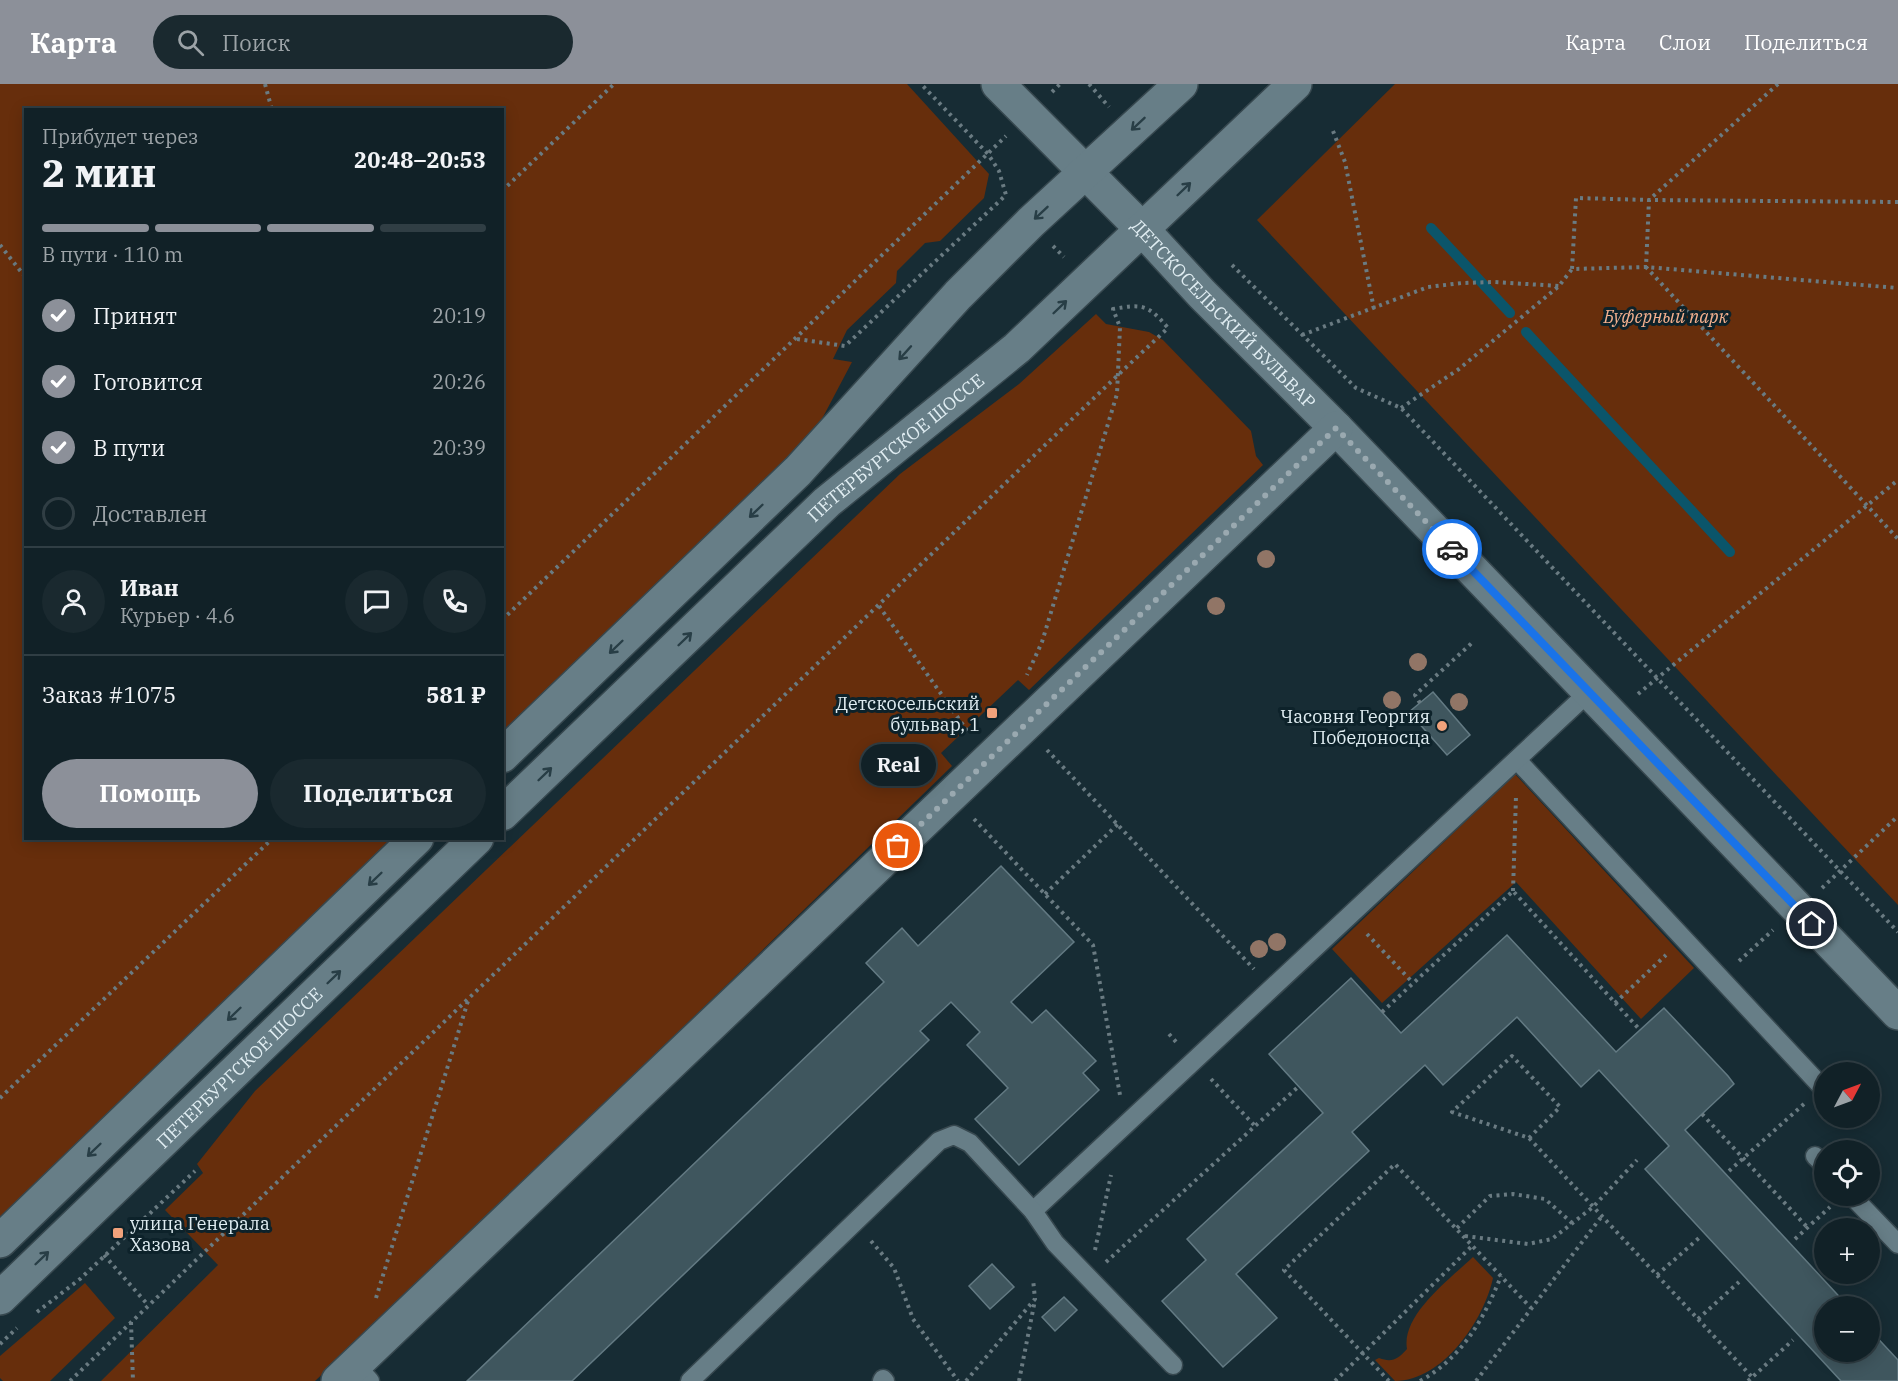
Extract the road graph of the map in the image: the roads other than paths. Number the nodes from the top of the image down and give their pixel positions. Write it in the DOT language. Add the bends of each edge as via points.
graph roads {
  1 [pos="998,84"];
  2 [pos="1180,84"];
  3 [pos="1295,84"];
  4 [pos="1084,173"];
  5 [pos="1142,229"];
  6 [pos="1336,428"];
  7 [pos="1590,692"];
  8 [pos="504,754"];
  9 [pos="1517,760"];
  10 [pos="504,812"];
  11 [pos="415,840"];
  12 [pos="475,840"];
  13 [pos="1898,1013"];
  14 [pos="1814,1078"];
  15 [pos="1862,1206"];
  16 [pos="1033,1211"];
  17 [pos="0,1240"];
  18 [pos="1897,1240"];
  19 [pos="0,1298"];
  20 [pos="1173,1365"];
  21 [pos="355,1376"];
  22 [pos="690,1381"];
  1 -- 4 [label="main road, ДЕТСКОСЕЛЬСКИЙ БУЛЬВАР"];
  2 -- 4 [label="main road, one-way"];
  5 -- 3 [label="main road, ПЕТЕРБУРГСКОЕ ШОССЕ, one-way"];
  4 -- 5 [label="main road, ДЕТСКОСЕЛЬСКИЙ БУЛЬВАР"];
  4 -- 8 [label="main road, one-way" via="958,295 798,471"];
  5 -- 6 [label="main road, ДЕТСКОСЕЛЬСКИЙ БУЛЬВАР"];
  10 -- 5 [label="main road, ПЕТЕРБУРГСКОЕ ШОССЕ, one-way" via="827,502 1017,348"];
  6 -- 7 [label="main road, ДЕТСКОСЕЛЬСКИЙ БУЛЬВАР"];
  6 -- 21 [label="main road"];
  7 -- 9 [label="lane"];
  7 -- 13 [label="main road, ДЕТСКОСЕЛЬСКИЙ БУЛЬВАР"];
  9 -- 14 [label="lane"];
  9 -- 16 [label="lane"];
  11 -- 17 [label="main road, one-way"];
  19 -- 12 [label="main road, ПЕТЕРБУРГСКОЕ ШОССЕ, one-way"];
  15 -- 18 [label="lane"];
  16 -- 20 [label="lane" via="1055,1243"];
  16 -- 22 [label="lane" via="970,1143 954,1135 939,1141"];
}
